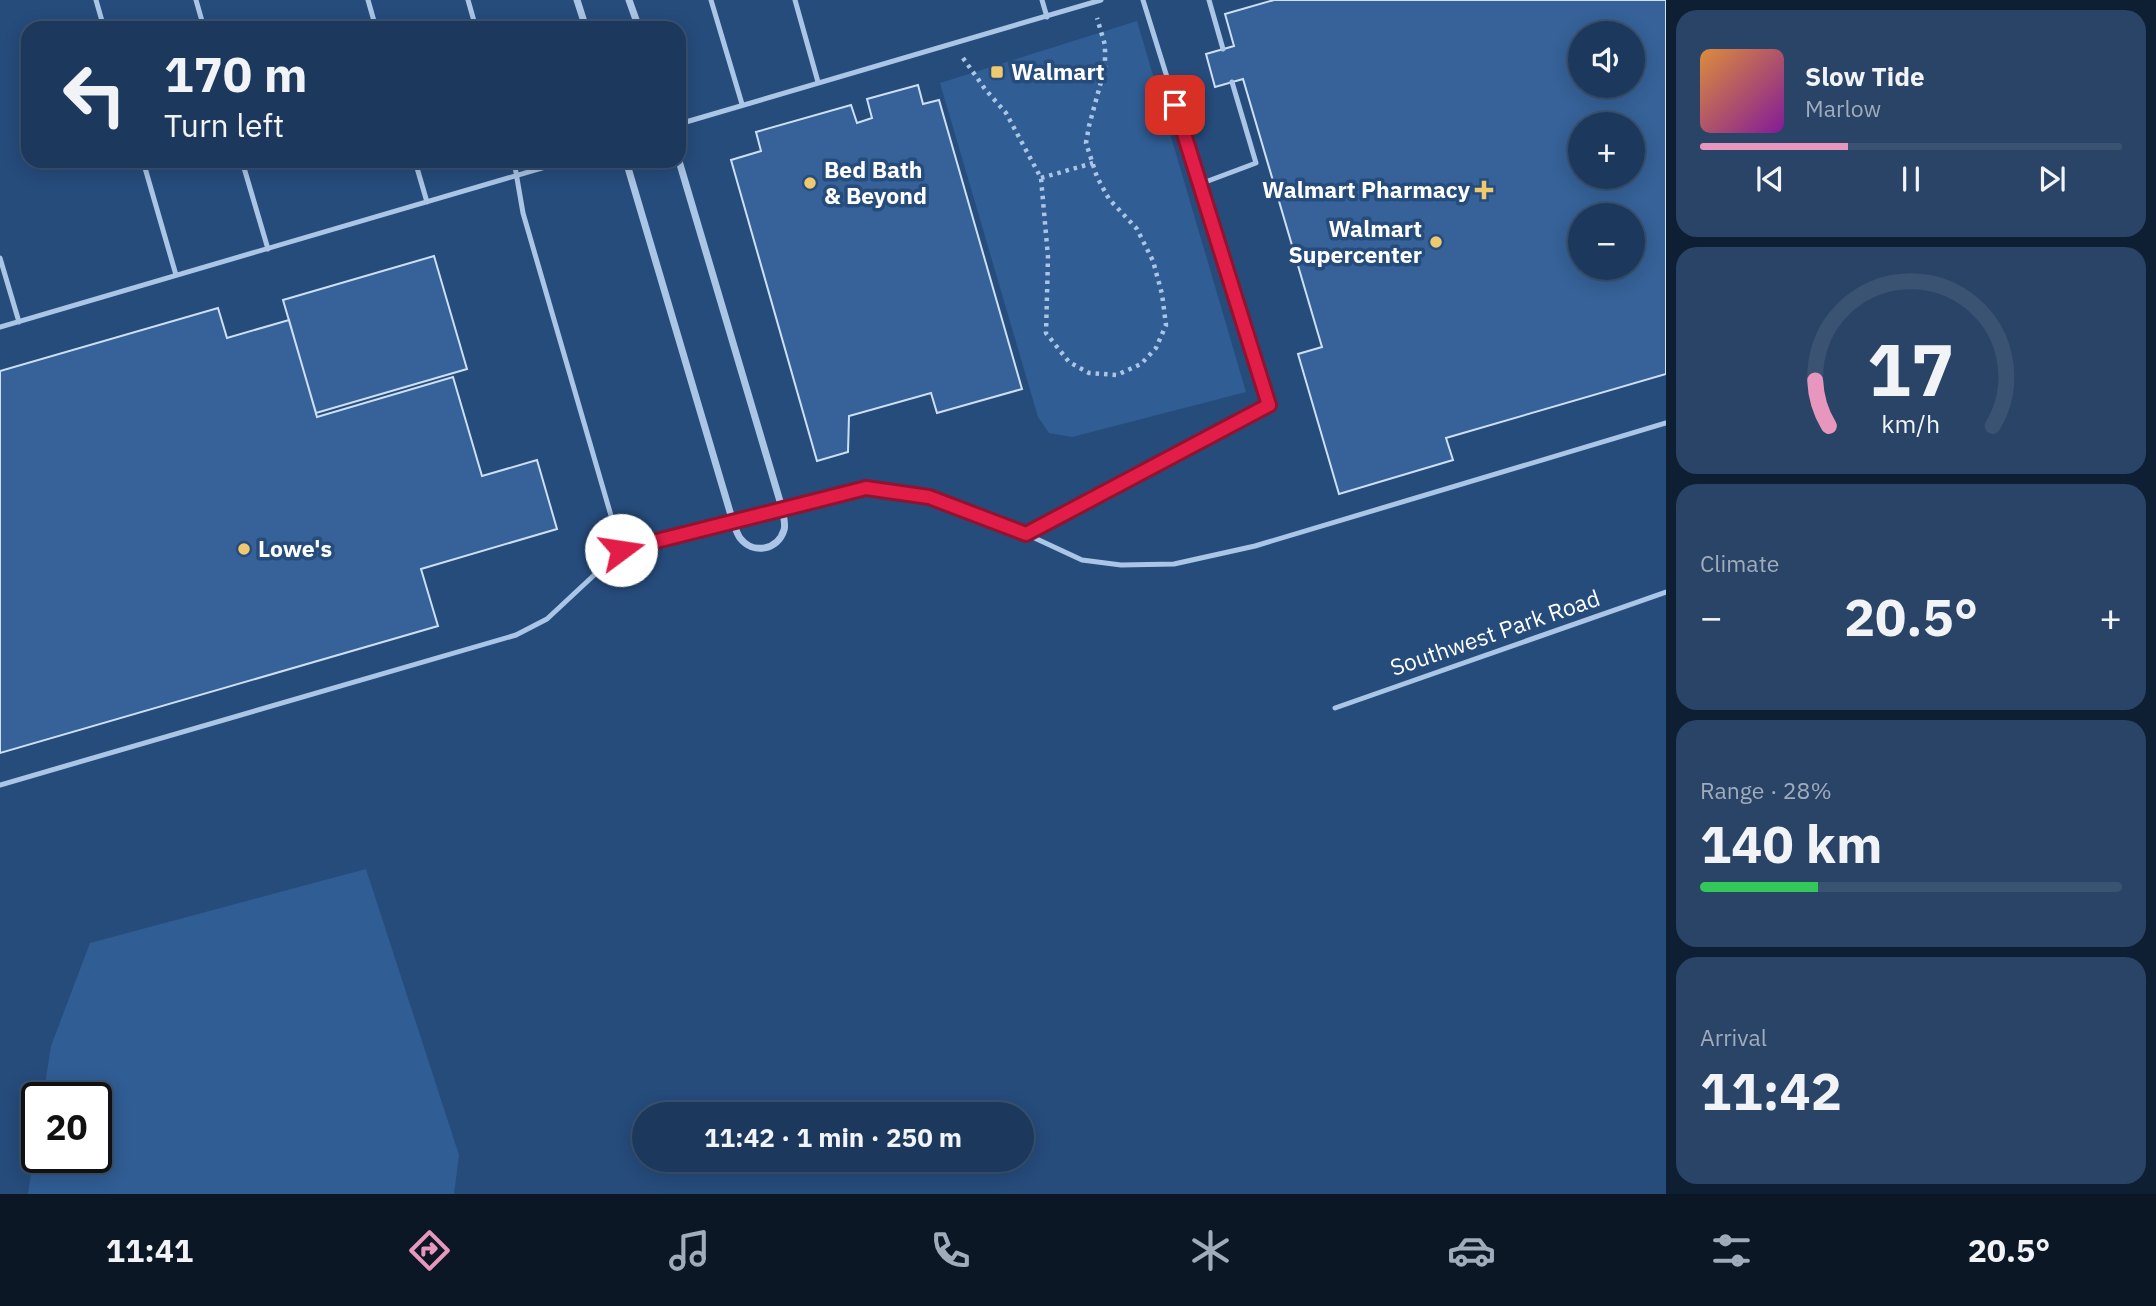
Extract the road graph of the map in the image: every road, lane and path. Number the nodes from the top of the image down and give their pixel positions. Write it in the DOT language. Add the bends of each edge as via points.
graph roads {
  1 [pos="96,0"];
  2 [pos="195,0"];
  3 [pos="368,0"];
  4 [pos="468,0"];
  5 [pos="577,0"];
  6 [pos="629,0"];
  7 [pos="712,0"];
  8 [pos="795,0"];
  9 [pos="1042,0"];
  10 [pos="1101,0"];
  11 [pos="1143,0"];
  12 [pos="1209,0"];
  13 [pos="1092,4"];
  14 [pos="1047,17"];
  15 [pos="102,21"];
  16 [pos="202,21"];
  17 [pos="374,21"];
  18 [pos="474,21"];
  19 [pos="584,21"];
  20 [pos="636,21"];
  21 [pos="952,44"];
  22 [pos="1223,49"];
  23 [pos="818,82"];
  24 [pos="1232,82"];
  25 [pos="742,104"];
  26 [pos="686,122"];
  27 [pos="1093,163"];
  28 [pos="145,168"];
  29 [pos="244,168"];
  30 [pos="417,168"];
  31 [pos="516,168"];
  32 [pos="540,168"];
  33 [pos="628,168"];
  34 [pos="681,168"];
  35 [pos="518,174"];
  36 [pos="1041,178"];
  37 [pos="1200,184"];
  38 [pos="427,202"];
  39 [pos="268,249"];
  40 [pos="0,258"];
  41 [pos="176,275"];
  42 [pos="19,322"];
  43 [pos="0,327"];
  44 [pos="1666,423"];
  45 [pos="782,508"];
  46 [pos="733,522"];
  47 [pos="1026,534"];
  48 [pos="621,550"];
  49 [pos="1666,592"];
  50 [pos="1335,708"];
  51 [pos="0,785"];
  1 -- 15 [label="lane"];
  2 -- 16 [label="lane"];
  3 -- 17 [label="lane"];
  4 -- 18 [label="lane"];
  5 -- 19 [label="street"];
  6 -- 20 [label="street"];
  7 -- 25 [label="lane"];
  8 -- 23 [label="lane"];
  9 -- 14 [label="lane"];
  10 -- 13 [label="lane"];
  11 -- 37 [label="lane"];
  12 -- 22 [label="lane"];
  13 -- 14 [label="lane"];
  13 -- 27 [label="path" via="1105,45 1105,67 1086,143"];
  14 -- 21 [label="lane"];
  21 -- 23 [label="lane"];
  21 -- 36 [label="path" via="1006,113"];
  23 -- 25 [label="lane"];
  24 -- 37 [label="lane" via="1256,163"];
  25 -- 26 [label="lane"];
  27 -- 36 [label="path"];
  27 -- 36 [label="path" via="1110,199 1137,229 1163,294 1166,325 1156,348 1141,364 1117,376 1089,373 1069,362 1046,333 1048,257"];
  28 -- 41 [label="lane"];
  29 -- 39 [label="lane"];
  30 -- 38 [label="lane"];
  31 -- 35 [label="lane"];
  32 -- 35 [label="lane"];
  33 -- 46 [label="street"];
  34 -- 45 [label="street"];
  35 -- 38 [label="lane"];
  35 -- 48 [label="lane" via="523,213"];
  37 -- 47 [label="lane" via="1269,405"];
  38 -- 39 [label="lane"];
  39 -- 41 [label="lane"];
  40 -- 42 [label="lane"];
  41 -- 42 [label="lane"];
  42 -- 43 [label="lane"];
  44 -- 47 [label="lane" via="1255,546 1174,564 1082,560"];
  45 -- 46 [label="lane"];
  45 -- 46 [label="street" via="786,527 771,547 749,546"];
  45 -- 47 [label="lane" via="866,488 929,497"];
  46 -- 48 [label="lane"];
  48 -- 51 [label="lane" via="547,619 516,635"];
  49 -- 50 [label="lane, Southwest Park Road"];
}
